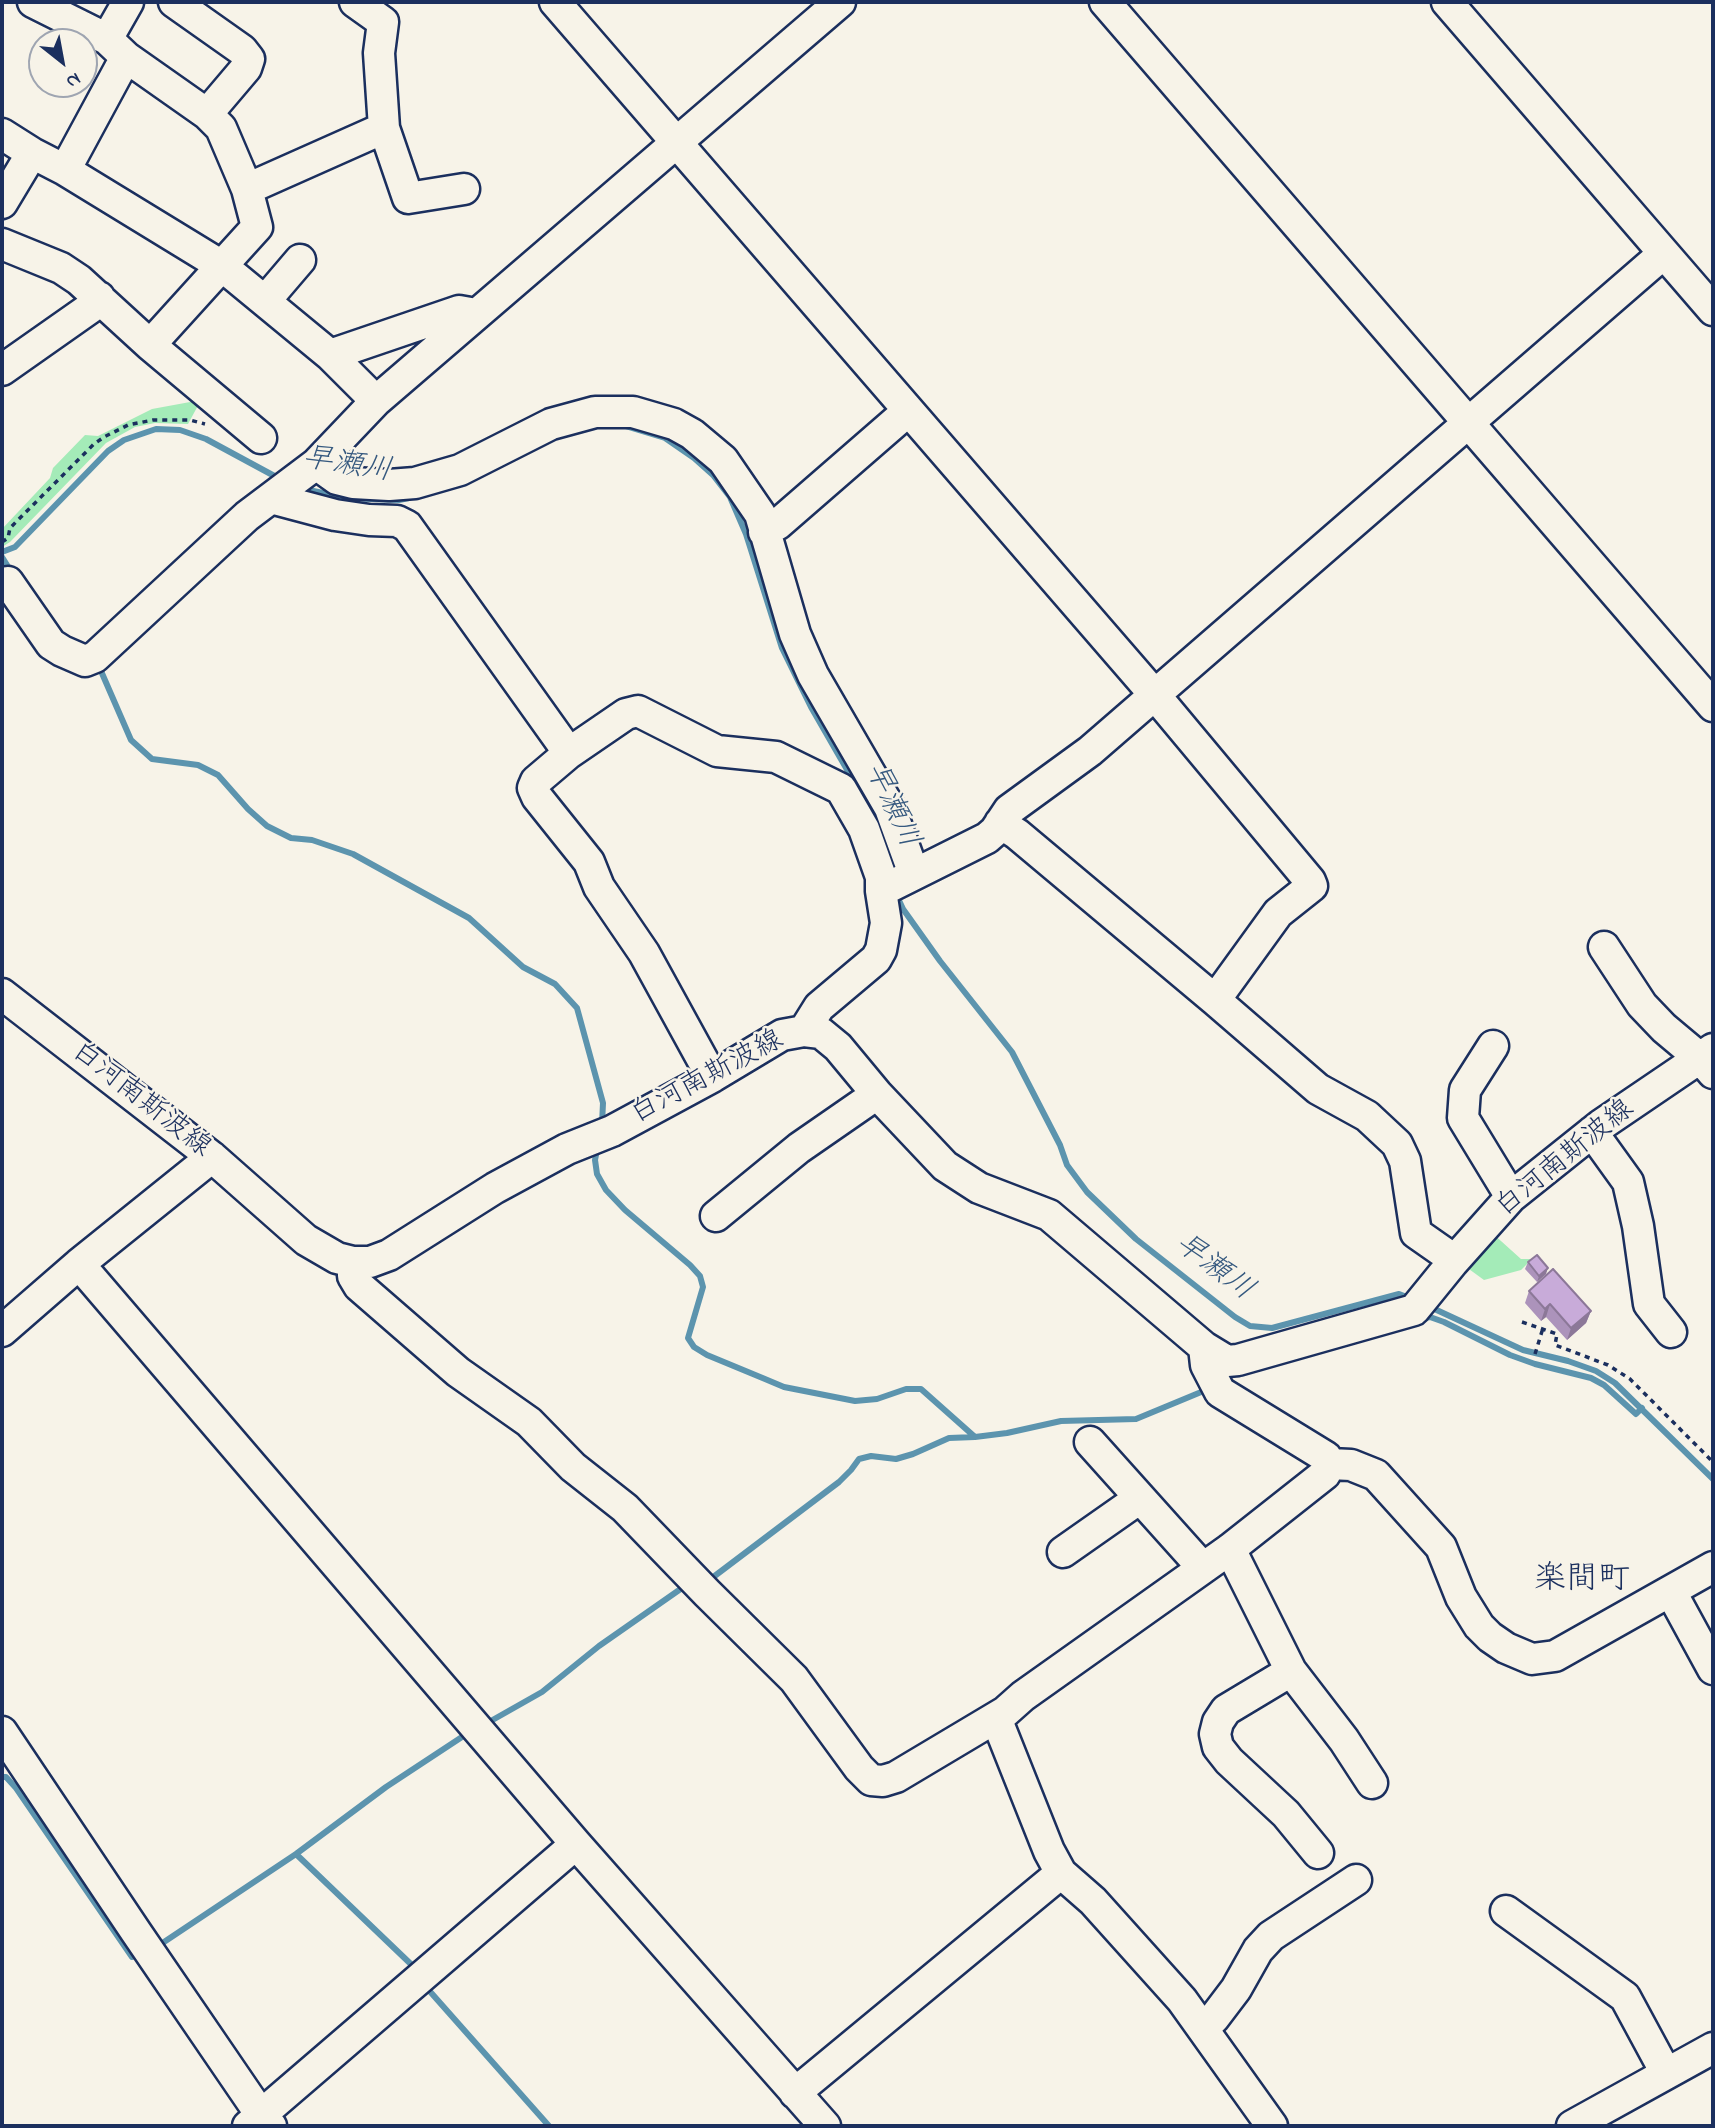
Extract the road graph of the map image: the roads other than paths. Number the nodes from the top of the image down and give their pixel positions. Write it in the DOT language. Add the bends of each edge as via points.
graph roads {
  1 [pos="33,2"];
  2 [pos="128,2"];
  3 [pos="174,2"];
  4 [pos="355,2"];
  5 [pos="555,2"];
  6 [pos="839,2"];
  7 [pos="1105,2"];
  8 [pos="1447,2"];
  9 [pos="117,48"];
  10 [pos="207,114"];
  11 [pos="384,128"];
  12 [pos="2,134"];
  13 [pos="677,142"];
  14 [pos="32,153"];
  15 [pos="65,170"];
  16 [pos="464,188"];
  17 [pos="247,189"];
  18 [pos="2,203"];
  19 [pos="2,244"];
  20 [pos="1663,254"];
  21 [pos="300,260"];
  22 [pos="222,266"];
  23 [pos="99,297"];
  24 [pos="265,301"];
  25 [pos="1713,310"];
  26 [pos="476,314"];
  27 [pos="150,345"];
  28 [pos="330,355"];
  29 [pos="2,370"];
  30 [pos="376,401"];
  31 [pos="908,411"];
  32 [pos="1469,422"];
  33 [pos="261,438"];
  34 [pos="310,468"];
  35 [pos="275,495"];
  36 [pos="764,532"];
  37 [pos="8,582"];
  38 [pos="1154,694"];
  39 [pos="1713,706"];
  40 [pos="569,753"];
  41 [pos="1000,823"];
  42 [pos="897,883"];
  43 [pos="1604,947"];
  44 [pos="2,994"];
  45 [pos="1215,1000"];
  46 [pos="804,1031"];
  47 [pos="1493,1046"];
  48 [pos="1709,1061"];
  49 [pos="712,1077"];
  50 [pos="877,1094"];
  51 [pos="1592,1132"];
  52 [pos="212,1157"];
  53 [pos="1511,1197"];
  54 [pos="716,1216"];
  55 [pos="353,1262"];
  56 [pos="1452,1262"];
  57 [pos="79,1264"];
  58 [pos="2,1332"];
  59 [pos="1671,1332"];
  60 [pos="1204,1347"];
  61 [pos="1090,1442"];
  62 [pos="1330,1464"];
  63 [pos="1140,1497"];
  64 [pos="1230,1549"];
  65 [pos="1063,1552"];
  66 [pos="1713,1567"];
  67 [pos="1203,1569"];
  68 [pos="1671,1592"];
  69 [pos="1713,1669"];
  70 [pos="1291,1671"];
  71 [pos="996,1717"];
  72 [pos="2,1732"];
  73 [pos="1372,1783"];
  74 [pos="576,1844"];
  75 [pos="1318,1853"];
  76 [pos="1061,1873"];
  77 [pos="1356,1880"];
  78 [pos="1506,1911"];
  79 [pos="1203,2029"];
  80 [pos="1713,2048"];
  81 [pos="1666,2073"];
  82 [pos="795,2093"];
  83 [pos="260,2122"];
  84 [pos="825,2126"];
  85 [pos="1272,2126"];
  86 [pos="1572,2126"];
  1 -- 9 [label="street"];
  2 -- 9 [label="street"];
  3 -- 10 [label="street" via="249,59"];
  4 -- 11 [label="street" via="383,22 379,53"];
  5 -- 13 [label="street"];
  6 -- 13 [label="street"];
  7 -- 32 [label="street"];
  8 -- 20 [label="street"];
  9 -- 10 [label="street"];
  9 -- 15 [label="street"];
  10 -- 17 [label="street" via="230,144"];
  11 -- 16 [label="street" via="408,198"];
  11 -- 17 [label="street"];
  12 -- 14 [label="street"];
  13 -- 26 [label="street"];
  13 -- 31 [label="street"];
  14 -- 15 [label="street"];
  14 -- 18 [label="street"];
  15 -- 22 [label="street"];
  17 -- 22 [label="street" via="257,227"];
  19 -- 23 [label="street" via="61,268"];
  20 -- 25 [label="street"];
  20 -- 32 [label="street"];
  21 -- 24 [label="street"];
  22 -- 24 [label="street"];
  22 -- 27 [label="street"];
  23 -- 27 [label="street"];
  23 -- 29 [label="street" via="93,306"];
  24 -- 28 [label="street"];
  26 -- 28 [label="street" via="459,311"];
  26 -- 30 [label="street"];
  27 -- 33 [label="street"];
  28 -- 30 [label="street"];
  30 -- 34 [label="street"];
  31 -- 36 [label="street"];
  31 -- 38 [label="street"];
  32 -- 38 [label="street"];
  32 -- 39 [label="street"];
  34 -- 35 [label="street"];
  34 -- 36 [label="street" via="353,483 415,483 460,470 564,419 595,412 633,412 683,429 723,460 760,514"];
  35 -- 37 [label="street" via="95,657 85,661 51,644"];
  35 -- 40 [label="street" via="335,515 397,520 407,526"];
  36 -- 42 [label="street" via="795,634 813,675 890,808"];
  38 -- 41 [label="street" via="1090,751 1009,810"];
  38 -- 45 [label="street" via="1312,886 1278,913"];
  40 -- 42 [label="street" via="638,710 717,751 776,757 841,789 864,830 881,877"];
  40 -- 49 [label="street" via="533,788 589,862 599,887 644,953"];
  41 -- 42 [label="street" via="987,838"];
  41 -- 45 [label="street"];
  42 -- 46 [label="street" via="876,959 819,1007"];
  43 -- 48 [label="street" via="1642,1005 1664,1028"];
  44 -- 52 [label="street, 白河南斯波線"];
  45 -- 56 [label="street" via="1318,1089 1367,1116 1397,1144 1405,1161 1416,1233"];
  46 -- 49 [label="street, 白河南斯波線" via="782,1035"];
  46 -- 50 [label="street, 白河南斯波線" via="821,1033 838,1046"];
  47 -- 53 [label="street" via="1465,1090 1463,1118"];
  48 -- 51 [label="street, 白河南斯波線"];
  49 -- 55 [label="street, 白河南斯波線" via="495,1188 389,1255"];
  50 -- 54 [label="street" via="799,1148"];
  50 -- 60 [label="street, 白河南斯波線" via="945,1166 979,1188 1049,1215"];
  51 -- 53 [label="street, 白河南斯波線"];
  51 -- 59 [label="street" via="1628,1182 1649,1304"];
  52 -- 55 [label="street, 白河南斯波線" via="306,1240"];
  52 -- 57 [label="street"];
  53 -- 56 [label="street, 白河南斯波線"];
  55 -- 71 [label="street" via="359,1286 458,1372 529,1422 573,1467 625,1508 794,1679 871,1780 896,1777"];
  56 -- 60 [label="street, 白河南斯波線" via="1414,1310 1238,1360 1227,1361"];
  57 -- 58 [label="street"];
  57 -- 74 [label="street"];
  60 -- 62 [label="street" via="1206,1365 1220,1391 1326,1457"];
  61 -- 63 [label="street"];
  62 -- 64 [label="street" via="1325,1474"];
  62 -- 68 [label="street" via="1351,1465 1376,1475 1441,1547 1461,1597 1479,1626 1519,1655 1531,1659 1555,1656"];
  63 -- 65 [label="street"];
  63 -- 67 [label="street"];
  64 -- 67 [label="street"];
  64 -- 70 [label="street"];
  66 -- 68 [label="street"];
  67 -- 71 [label="street"];
  68 -- 69 [label="street"];
  70 -- 73 [label="street"];
  70 -- 75 [label="street" via="1226,1710 1215,1734 1229,1761 1286,1814"];
  71 -- 76 [label="street"];
  72 -- 83 [label="street"];
  74 -- 82 [label="street"];
  74 -- 83 [label="street"];
  76 -- 79 [label="street" via="1093,1901"];
  76 -- 82 [label="street"];
  77 -- 79 [label="street" via="1258,1950 1236,1989"];
  78 -- 81 [label="street" via="1625,1997"];
  79 -- 85 [label="street"];
  80 -- 81 [label="street"];
  81 -- 86 [label="street"];
  82 -- 84 [label="street"];
}
